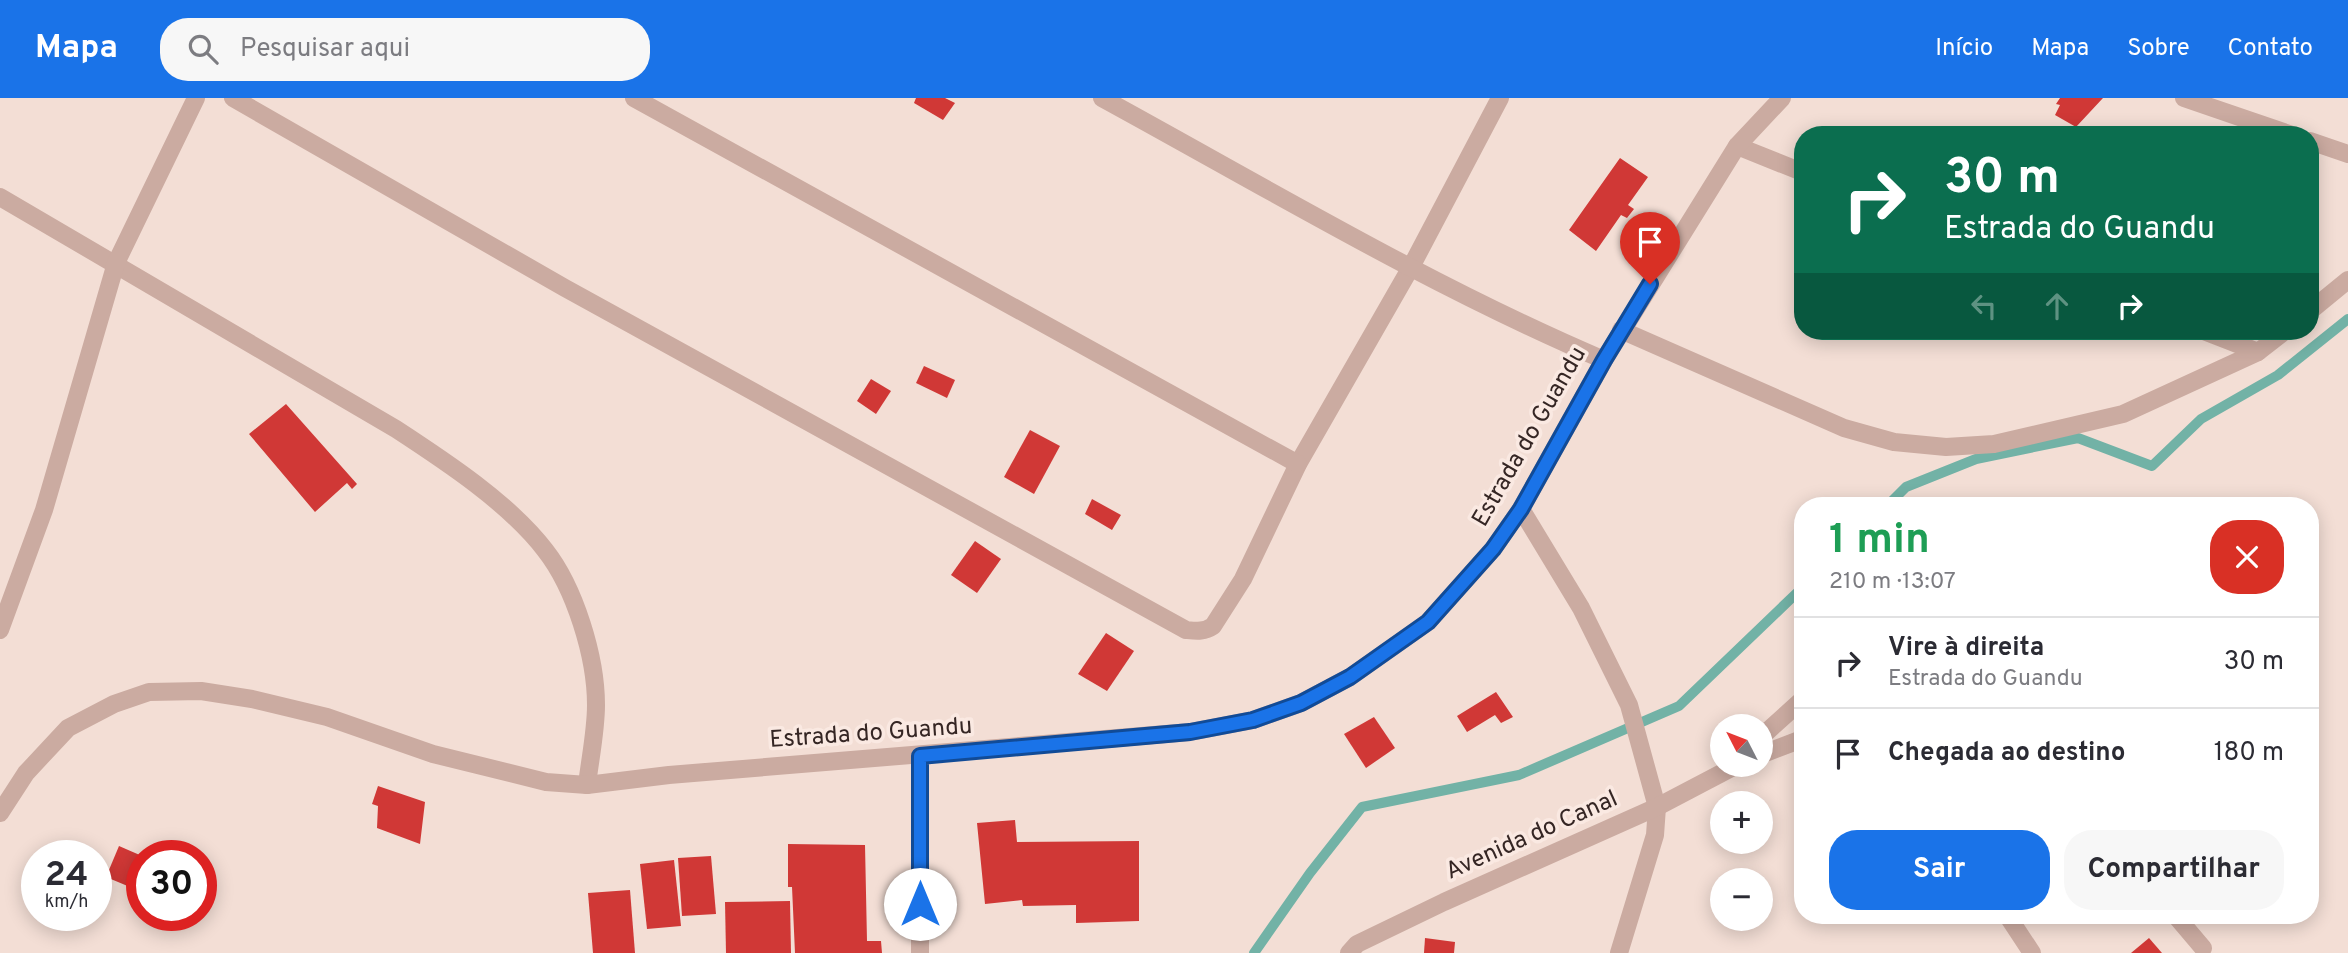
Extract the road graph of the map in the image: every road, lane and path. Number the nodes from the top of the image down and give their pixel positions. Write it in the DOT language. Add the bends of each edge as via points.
graph roads {
  1 [pos="196,98"];
  2 [pos="233,98"];
  3 [pos="634,98"];
  4 [pos="1102,98"];
  5 [pos="1500,98"];
  6 [pos="1783,98"];
  7 [pos="2195,100"];
  8 [pos="2267,126"];
  9 [pos="2319,144"];
  10 [pos="1737,146"];
  11 [pos="2348,154"];
  12 [pos="1794,169"];
  13 [pos="0,197"];
  14 [pos="116,263"];
  15 [pos="1410,267"];
  16 [pos="2348,281"];
  17 [pos="2319,304"];
  18 [pos="1621,330"];
  19 [pos="2227,340"];
  20 [pos="2274,340"];
  21 [pos="2258,352"];
  22 [pos="1604,360"];
  23 [pos="1298,464"];
  24 [pos="1521,509"];
  25 [pos="0,630"];
  26 [pos="1794,706"];
  27 [pos="1773,726"];
  28 [pos="1794,742"];
  29 [pos="1773,750"];
  30 [pos="920,756"];
  31 [pos="1712,777"];
  32 [pos="587,785"];
  33 [pos="1657,807"];
  34 [pos="0,813"];
  35 [pos="2013,924"];
  36 [pos="2183,924"];
  37 [pos="2203,948"];
  38 [pos="920,953"];
  39 [pos="1349,953"];
  40 [pos="1619,953"];
  41 [pos="2032,953"];
  1 -- 14 [label="street"];
  2 -- 23 [label="street" via="1186,630 1206,631 1222,615"];
  3 -- 23 [label="street"];
  4 -- 15 [label="street"];
  5 -- 15 [label="street"];
  6 -- 10 [label="street, Estrada do Guandu"];
  7 -- 8 [label="street"];
  9 -- 11 [label="street"];
  10 -- 12 [label="street"];
  10 -- 18 [label="street, Estrada do Guandu"];
  13 -- 14 [label="street"];
  14 -- 25 [label="street" via="44,510"];
  14 -- 32 [label="street" via="406,435 502,507 545,550 569,592 593,668 596,706"];
  15 -- 22 [label="street"];
  15 -- 23 [label="street"];
  16 -- 17 [label="street"];
  18 -- 21 [label="street" via="1844,428 1894,442 1945,447 1994,444 2123,414"];
  18 -- 22 [label="street, Estrada do Guandu"];
  19 -- 21 [label="street"];
  20 -- 21 [label="street"];
  22 -- 24 [label="street, Estrada do Guandu"];
  24 -- 30 [label="street, Estrada do Guandu" via="1493,549 1428,622 1350,677 1301,703 1253,720 1190,732"];
  24 -- 33 [label="street" via="1581,608 1629,705"];
  26 -- 27 [label="street"];
  28 -- 29 [label="street"];
  30 -- 32 [label="street, Estrada do Guandu"];
  30 -- 38 [label="street"];
  31 -- 33 [label="street, Avenida do Canal"];
  32 -- 34 [label="street, Estrada do Guandu" via="493,771 327,717 252,699 201,691 149,692 68,727 26,773"];
  33 -- 39 [label="street, Avenida do Canal" via="1444,902 1357,944"];
  33 -- 40 [label="street" via="1655,835"];
  35 -- 41 [label="street"];
  36 -- 37 [label="street"];
}
